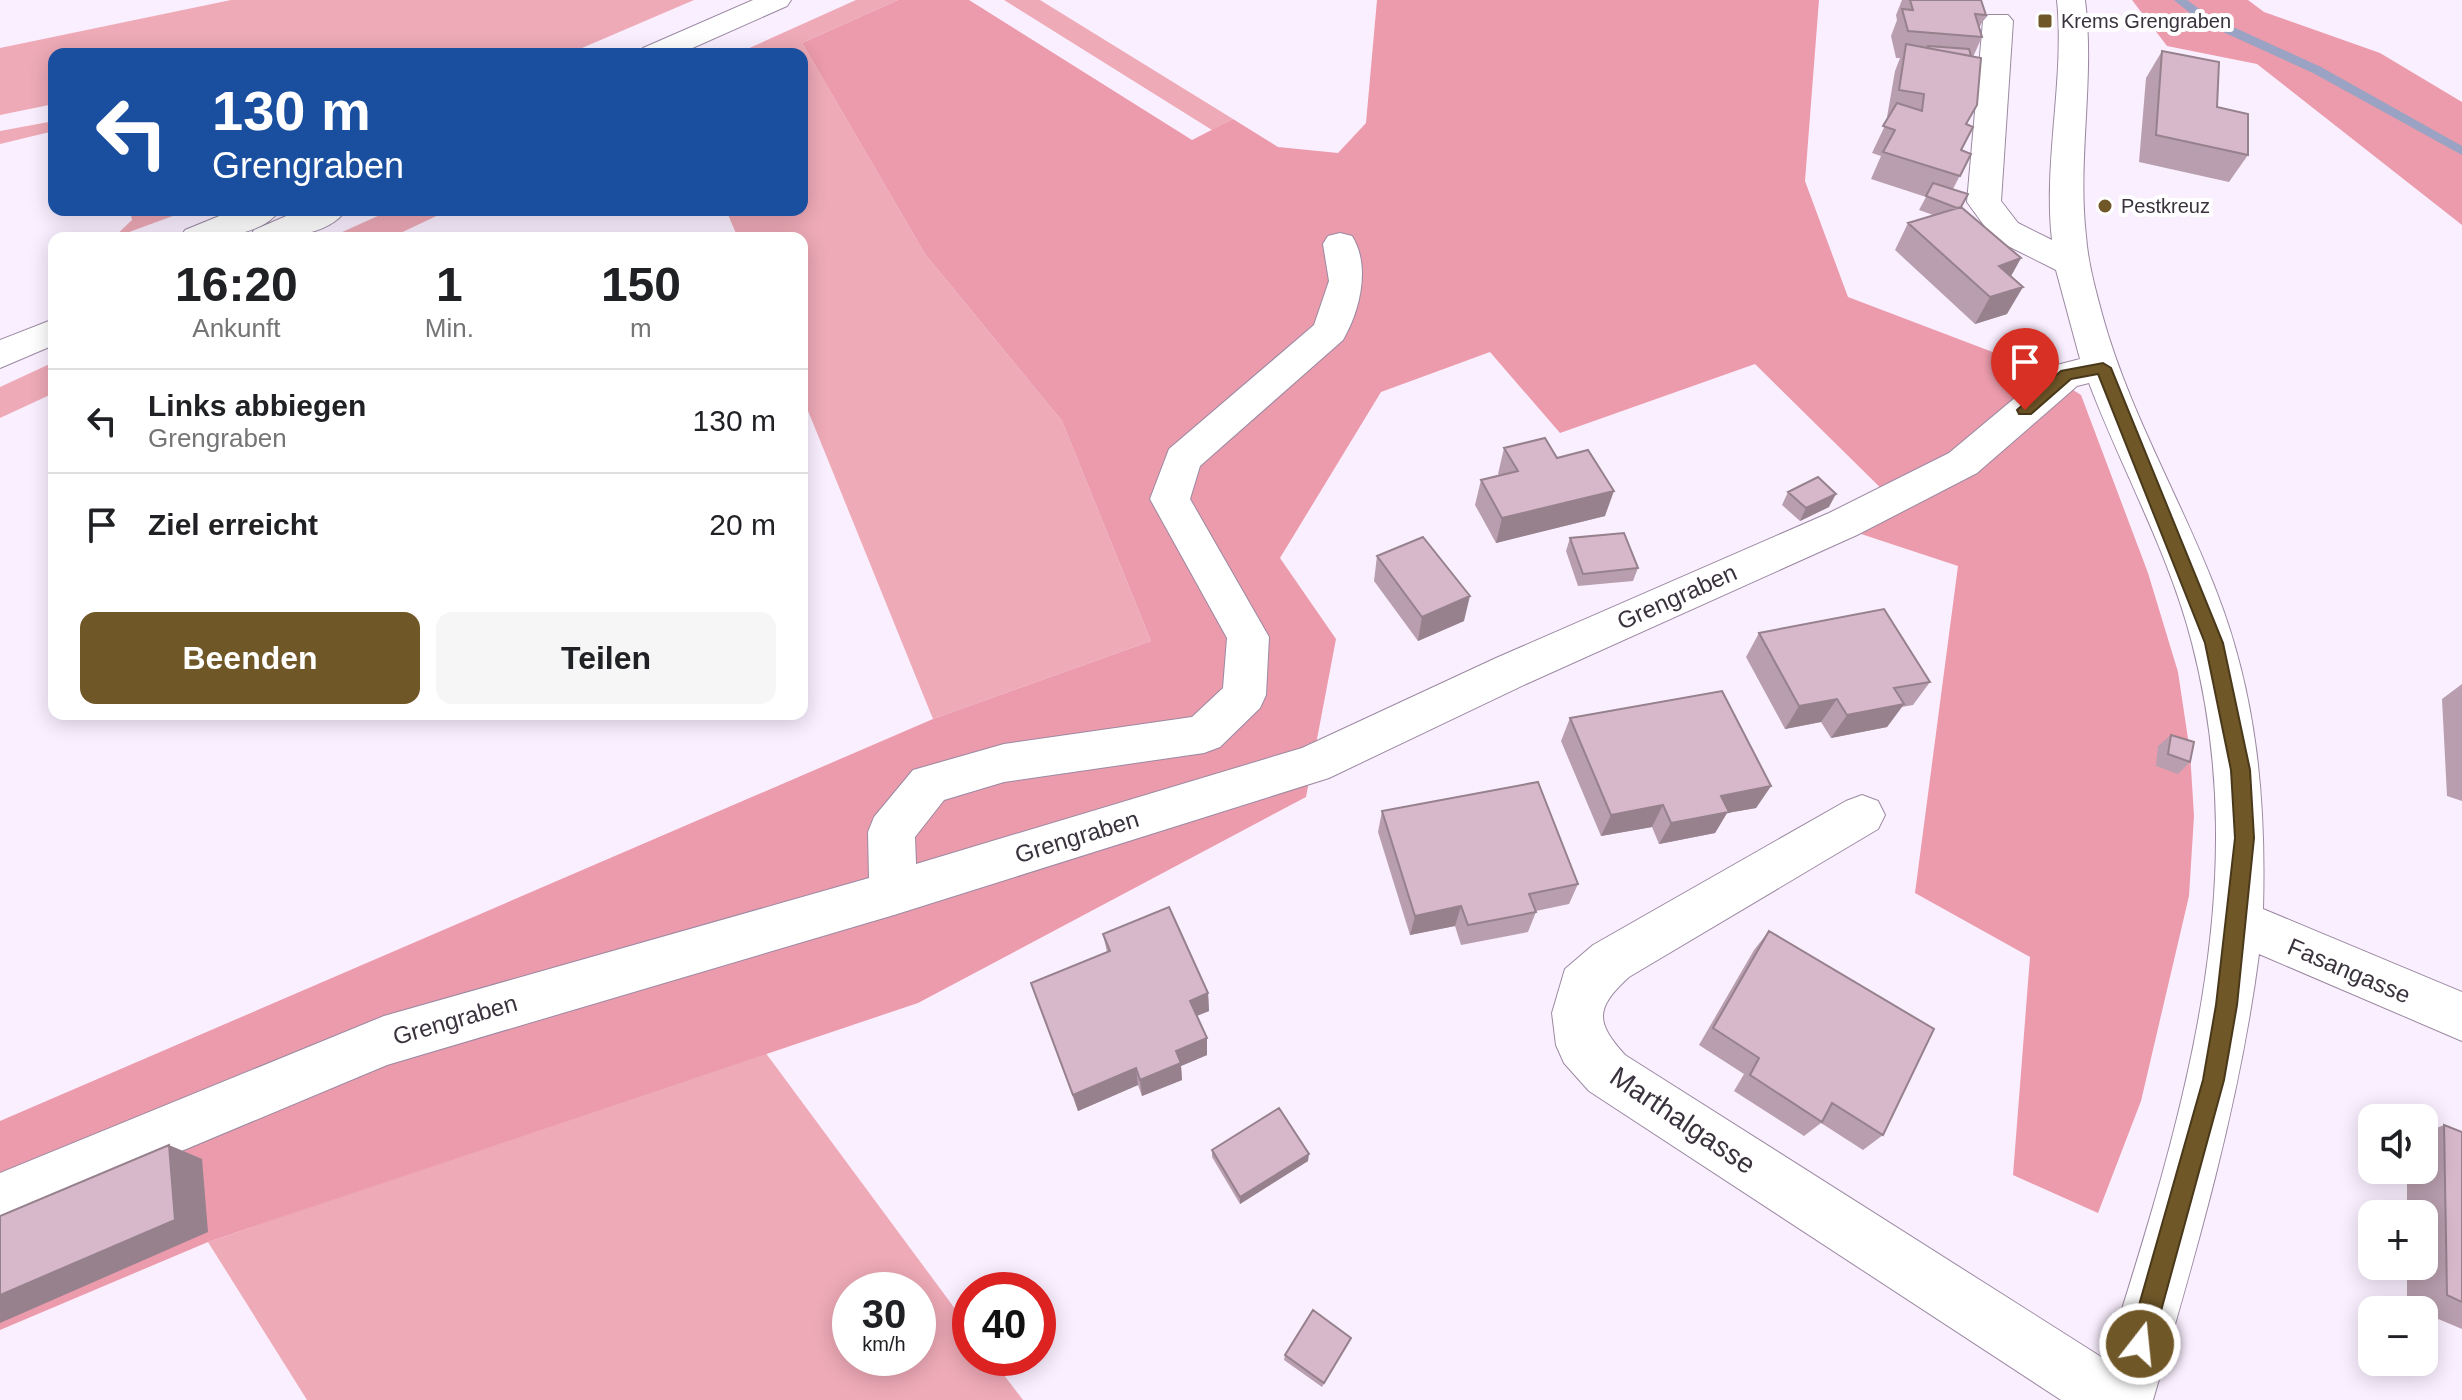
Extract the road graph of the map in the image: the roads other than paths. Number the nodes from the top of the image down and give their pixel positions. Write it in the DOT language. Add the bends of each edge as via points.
graph roads {
  1 [pos="777,0"];
  2 [pos="2071,0"];
  3 [pos="1998,21"];
  4 [pos="668,48"];
  5 [pos="249,216"];
  6 [pos="316,216"];
  7 [pos="211,232"];
  8 [pos="280,232"];
  9 [pos="1340,244"];
  10 [pos="2072,264"];
  11 [pos="48,302"];
  12 [pos="0,323"];
  13 [pos="48,334"];
  14 [pos="0,355"];
  15 [pos="2103,368"];
  16 [pos="1862,815"];
  17 [pos="894,893"];
  18 [pos="2238,922"];
  19 [pos="2462,1017"];
  20 [pos="0,1200"];
  21 [pos="2114,1400"];
  22 [pos="2123,1400"];
  1 -- 4 [label="street"];
  2 -- 10 [label="street" via="2076,70 2069,205"];
  3 -- 10 [label="street" via="1984,202 2006,231"];
  5 -- 7 [label="street"];
  6 -- 8 [label="street"];
  9 -- 17 [label="street" via="1346,281 1330,331 1183,459 1170,499 1248,637 1244,695 1204,734 1004,763 929,784 891,832"];
  10 -- 15 [label="street"];
  11 -- 12 [label="street"];
  13 -- 14 [label="street"];
  15 -- 17 [label="street, Grengraben" via="2066,375 1963,463 1856,517 1313,764"];
  15 -- 18 [label="street" via="2214,643 2240,770 2245,838"];
  16 -- 21 [label="street, Marthalgasse" via="1611,961 1583,986 1577,1013 1582,1045 1607,1073"];
  17 -- 20 [label="street, Grengraben" via="384,1041"];
  18 -- 19 [label="street, Fasangasse"];
  18 -- 22 [label="street" via="2213,1080"];
}
